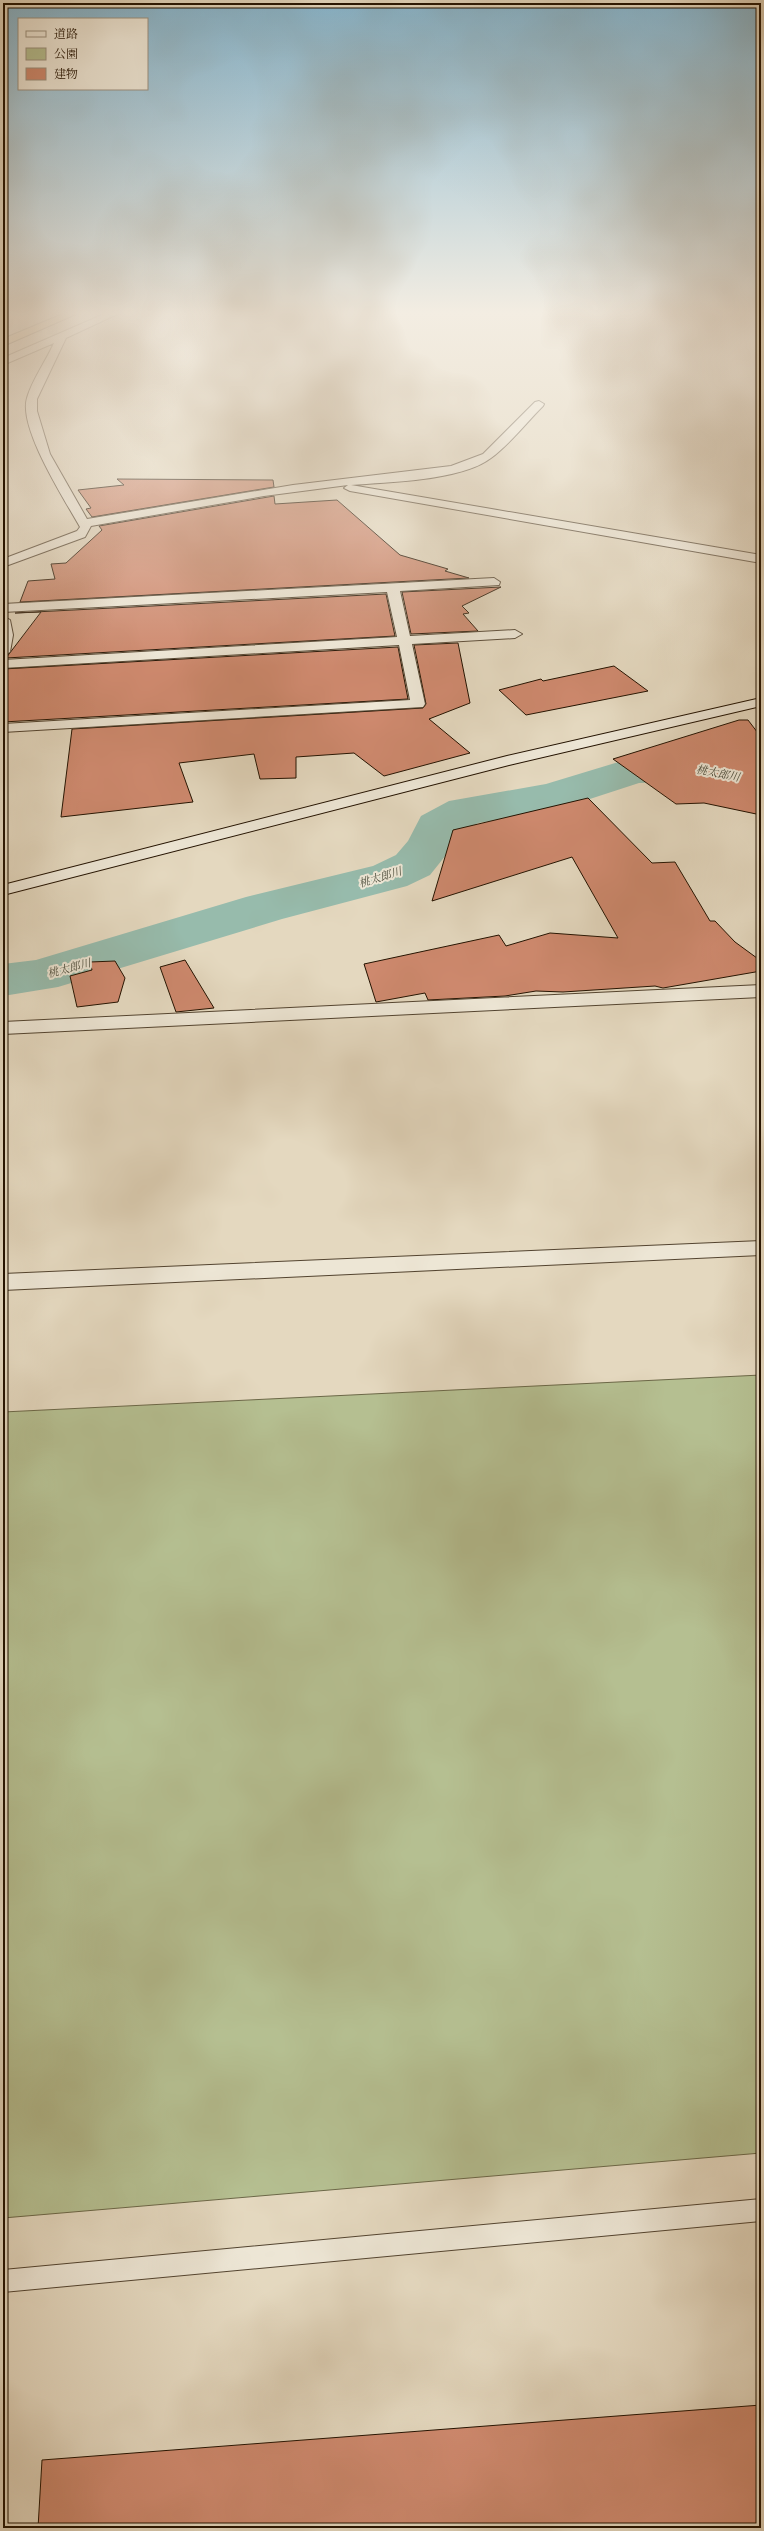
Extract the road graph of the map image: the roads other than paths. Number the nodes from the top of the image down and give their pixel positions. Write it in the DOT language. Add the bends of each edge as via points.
graph roads {
  1 [pos="37,429"];
  2 [pos="513,429"];
  3 [pos="324,484"];
  4 [pos="86,523"];
  5 [pos="761,559"];
  6 [pos="3,563"];
  7 [pos="494,582"];
  8 [pos="393,587"];
  9 [pos="3,608"];
  10 [pos="3,620"];
  11 [pos="515,634"];
  12 [pos="405,640"];
  13 [pos="3,652"];
  14 [pos="3,664"];
  15 [pos="761,702"];
  16 [pos="3,728"];
  17 [pos="3,890"];
  18 [pos="761,991"];
  19 [pos="3,1028"];
  20 [pos="761,1248"];
  21 [pos="3,1282"];
  22 [pos="761,2210"];
  23 [pos="3,2281"];
  1 -- 4 [label="street" via="44,454"];
  2 -- 3 [label="street" via="477,463 434,472"];
  3 -- 4 [label="street"];
  3 -- 5 [label="street"];
  4 -- 6 [label="street" via="81,534"];
  7 -- 8 [label="street"];
  8 -- 9 [label="street"];
  8 -- 12 [label="street"];
  10 -- 13 [label="street" via="6,635"];
  11 -- 12 [label="street"];
  12 -- 14 [label="street"];
  12 -- 16 [label="street" via="418,704"];
  15 -- 17 [label="street" via="507,761"];
  18 -- 19 [label="street"];
  20 -- 21 [label="street"];
  22 -- 23 [label="lane"];
}
